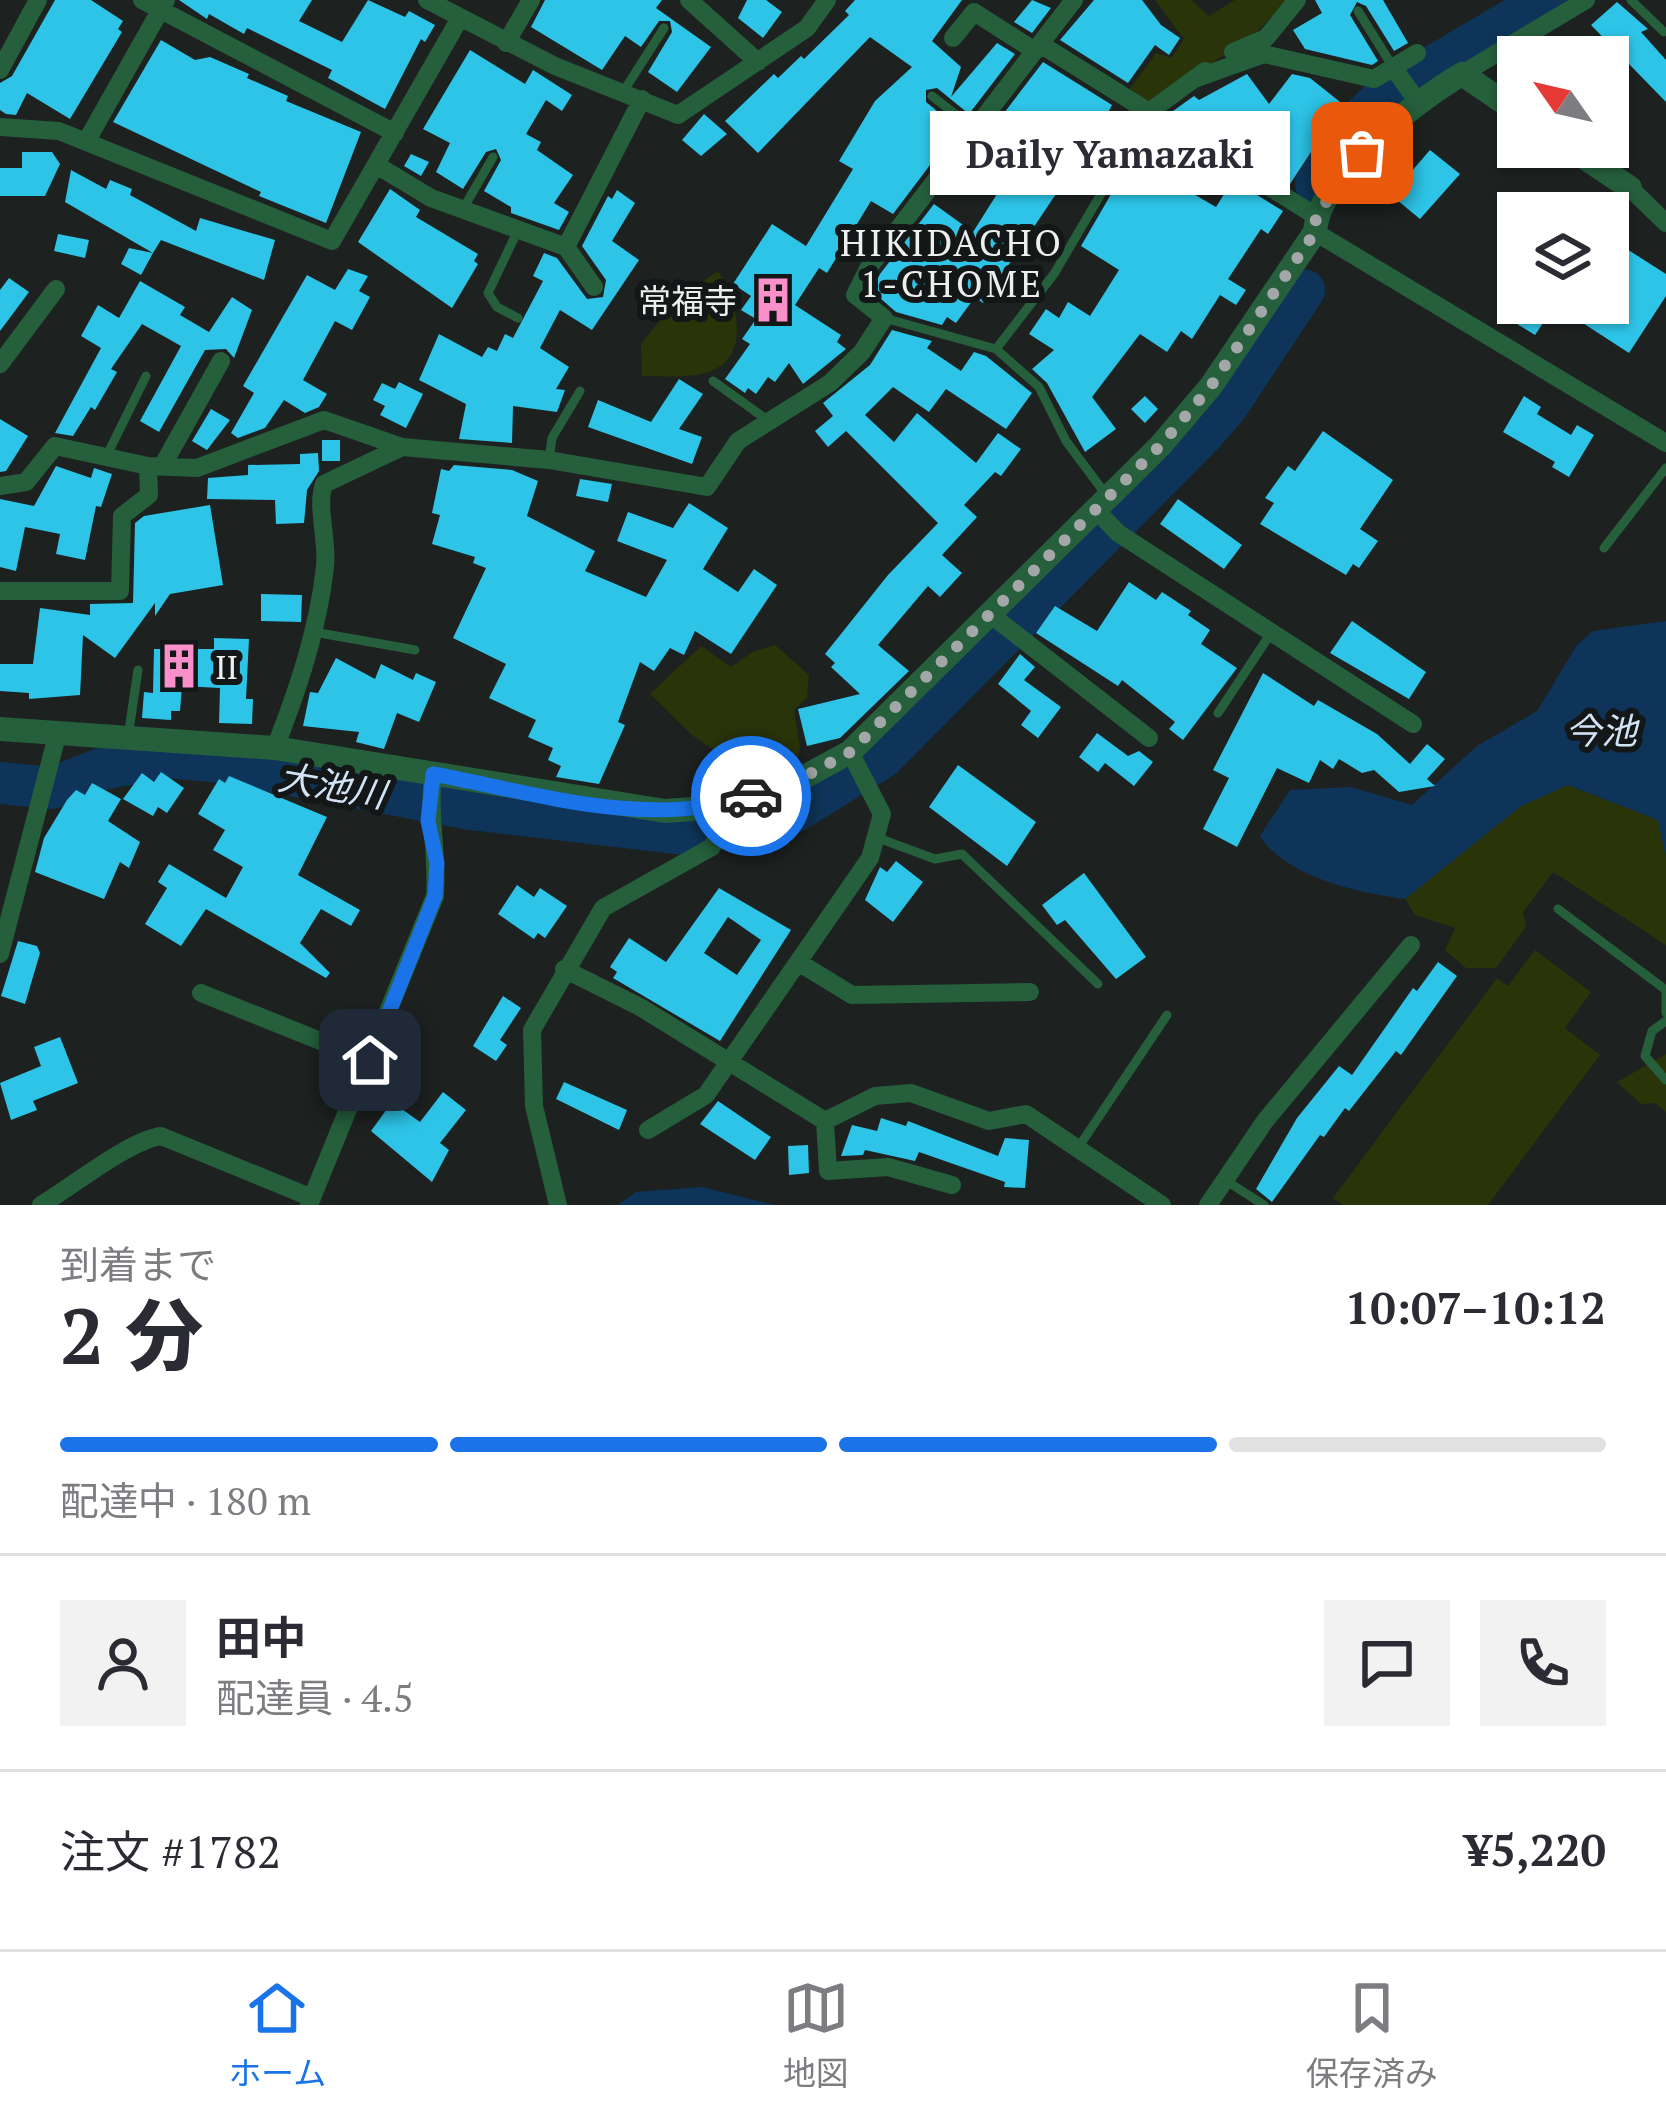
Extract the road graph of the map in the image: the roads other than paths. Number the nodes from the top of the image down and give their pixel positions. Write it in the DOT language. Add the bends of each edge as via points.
graph roads {
  1 [pos="38,0"];
  2 [pos="142,0"];
  3 [pos="428,0"];
  4 [pos="531,0"];
  5 [pos="689,0"];
  6 [pos="827,0"];
  7 [pos="1074,0"];
  8 [pos="1298,0"];
  9 [pos="1586,0"];
  10 [pos="1630,0"];
  11 [pos="163,5"];
  12 [pos="1358,11"];
  13 [pos="460,18"];
  14 [pos="664,28"];
  15 [pos="1664,32"];
  16 [pos="953,38"];
  17 [pos="506,43"];
  18 [pos="1038,47"];
  19 [pos="1417,52"];
  20 [pos="758,62"];
  21 [pos="1394,67"];
  22 [pos="0,70"];
  23 [pos="1462,74"];
  24 [pos="1197,78"];
  25 [pos="633,96"];
  26 [pos="932,96"];
  27 [pos="1497,98"];
  28 [pos="1417,101"];
  29 [pos="1148,112"];
  30 [pos="0,127"];
  31 [pos="977,131"];
  32 [pos="395,133"];
  33 [pos="86,142"];
  34 [pos="494,157"];
  35 [pos="378,166"];
  36 [pos="1600,168"];
  37 [pos="1630,188"];
  38 [pos="1666,205"];
  39 [pos="463,210"];
  40 [pos="1666,223"];
  41 [pos="1316,224"];
  42 [pos="518,230"];
  43 [pos="566,247"];
  44 [pos="594,287"];
  45 [pos="56,289"];
  46 [pos="518,318"];
  47 [pos="884,318"];
  48 [pos="996,349"];
  49 [pos="221,361"];
  50 [pos="0,364"];
  51 [pos="146,376"];
  52 [pos="712,381"];
  53 [pos="580,391"];
  54 [pos="766,419"];
  55 [pos="1666,443"];
  56 [pos="402,447"];
  57 [pos="106,458"];
  58 [pos="549,460"];
  59 [pos="156,465"];
  60 [pos="1666,468"];
  61 [pos="0,486"];
  62 [pos="1102,508"];
  63 [pos="1604,548"];
  64 [pos="0,591"];
  65 [pos="994,618"];
  66 [pos="314,632"];
  67 [pos="1272,632"];
  68 [pos="416,650"];
  69 [pos="138,670"];
  70 [pos="1217,713"];
  71 [pos="1413,724"];
  72 [pos="0,729"];
  73 [pos="58,732"];
  74 [pos="128,737"];
  75 [pos="1149,738"];
  76 [pos="275,748"];
  77 [pos="850,752"];
  78 [pos="432,782"];
  79 [pos="730,809"];
  80 [pos="876,837"];
  81 [pos="1558,909"];
  82 [pos="1412,944"];
  83 [pos="0,954"];
  84 [pos="798,962"];
  85 [pos="563,970"];
  86 [pos="1098,984"];
  87 [pos="1666,990"];
  88 [pos="201,992"];
  89 [pos="1030,992"];
  90 [pos="1167,1015"];
  91 [pos="1666,1017"];
  92 [pos="370,1060"];
  93 [pos="728,1065"];
  94 [pos="1666,1080"];
  95 [pos="825,1121"];
  96 [pos="648,1130"];
  97 [pos="1078,1148"];
  98 [pos="1226,1180"];
  99 [pos="952,1185"];
  100 [pos="1132,1185"];
  101 [pos="310,1201"];
  102 [pos="41,1205"];
  103 [pos="558,1205"];
  104 [pos="1119,1205"];
  105 [pos="1162,1205"];
  106 [pos="1208,1205"];
  107 [pos="1264,1205"];
  1 -- 22 [label="street"];
  2 -- 11 [label="street"];
  3 -- 13 [label="street"];
  4 -- 17 [label="street"];
  5 -- 20 [label="street"];
  6 -- 20 [label="street" via="807,28"];
  7 -- 18 [label="street"];
  8 -- 24 [label="street" via="1266,38"];
  9 -- 23 [label="street"];
  10 -- 15 [label="lane"];
  11 -- 32 [label="street"];
  11 -- 33 [label="street"];
  12 -- 21 [label="lane"];
  13 -- 17 [label="street"];
  13 -- 32 [label="street"];
  14 -- 25 [label="lane"];
  16 -- 18 [label="street" via="974,12"];
  17 -- 25 [label="street"];
  18 -- 29 [label="street"];
  18 -- 31 [label="street"];
  19 -- 21 [label="street"];
  20 -- 25 [label="street" via="678,115"];
  21 -- 24 [label="street" via="1374,80 1264,54"];
  21 -- 28 [label="street"];
  23 -- 27 [label="street"];
  23 -- 28 [label="street"];
  24 -- 29 [label="street"];
  25 -- 43 [label="street"];
  26 -- 31 [label="lane"];
  28 -- 41 [label="street" via="1362,153"];
  29 -- 41 [label="street"];
  29 -- 48 [label="lane" via="1054,274"];
  30 -- 33 [label="street" via="59,131"];
  31 -- 47 [label="street" via="898,223 855,295"];
  32 -- 35 [label="street"];
  33 -- 35 [label="street" via="332,241"];
  34 -- 39 [label="lane"];
  35 -- 39 [label="street"];
  36 -- 37 [label="street"];
  37 -- 38 [label="street"];
  37 -- 40 [label="street"];
  39 -- 42 [label="street"];
  41 -- 55 [label="street"];
  41 -- 62 [label="street" via="1211,386"];
  42 -- 43 [label="street"];
  42 -- 46 [label="lane" via="488,293"];
  43 -- 44 [label="street"];
  45 -- 50 [label="street"];
  47 -- 48 [label="lane"];
  47 -- 54 [label="street" via="830,383"];
  48 -- 62 [label="lane" via="1039,387"];
  49 -- 59 [label="street"];
  51 -- 57 [label="lane"];
  52 -- 54 [label="lane"];
  53 -- 58 [label="lane" via="552,438"];
  54 -- 58 [label="street" via="738,441 707,487"];
  56 -- 58 [label="street"];
  56 -- 59 [label="street" via="324,420 197,467"];
  56 -- 66 [label="street" via="324,484 328,539"];
  57 -- 59 [label="street"];
  57 -- 61 [label="street" via="55,446 26,482"];
  59 -- 64 [label="street" via="149,495 122,516 120,591"];
  60 -- 63 [label="lane"];
  62 -- 65 [label="street"];
  62 -- 67 [label="street" via="1118,533"];
  65 -- 75 [label="street"];
  65 -- 77 [label="street"];
  66 -- 68 [label="lane"];
  66 -- 76 [label="street"];
  67 -- 70 [label="lane"];
  67 -- 71 [label="street"];
  69 -- 74 [label="lane"];
  72 -- 73 [label="street"];
  73 -- 74 [label="street"];
  73 -- 83 [label="street"];
  74 -- 76 [label="street"];
  76 -- 78 [label="street"];
  77 -- 79 [label="street"];
  77 -- 80 [label="street" via="882,814"];
  78 -- 79 [label="street" via="627,809"];
  78 -- 92 [label="street" via="435,896"];
  79 -- 85 [label="street" via="712,847 603,908"];
  80 -- 84 [label="street" via="870,858"];
  80 -- 86 [label="lane" via="935,859 962,854"];
  81 -- 87 [label="lane"];
  82 -- 98 [label="street"];
  84 -- 89 [label="street" via="852,994"];
  84 -- 93 [label="street"];
  85 -- 93 [label="street" via="640,1007"];
  85 -- 103 [label="street" via="532,1030 534,1106"];
  87 -- 91 [label="lane"];
  88 -- 92 [label="street"];
  90 -- 97 [label="lane"];
  91 -- 94 [label="lane" via="1645,1056"];
  92 -- 101 [label="street"];
  93 -- 95 [label="street"];
  93 -- 96 [label="street" via="706,1095"];
  95 -- 97 [label="street" via="875,1096 911,1094 989,1121 1026,1114"];
  95 -- 99 [label="street" via="828,1171 888,1167"];
  97 -- 100 [label="street"];
  98 -- 106 [label="street"];
  98 -- 107 [label="lane"];
  100 -- 104 [label="street"];
  100 -- 105 [label="street"];
  101 -- 102 [label="street" via="161,1136 140,1139"];
}
